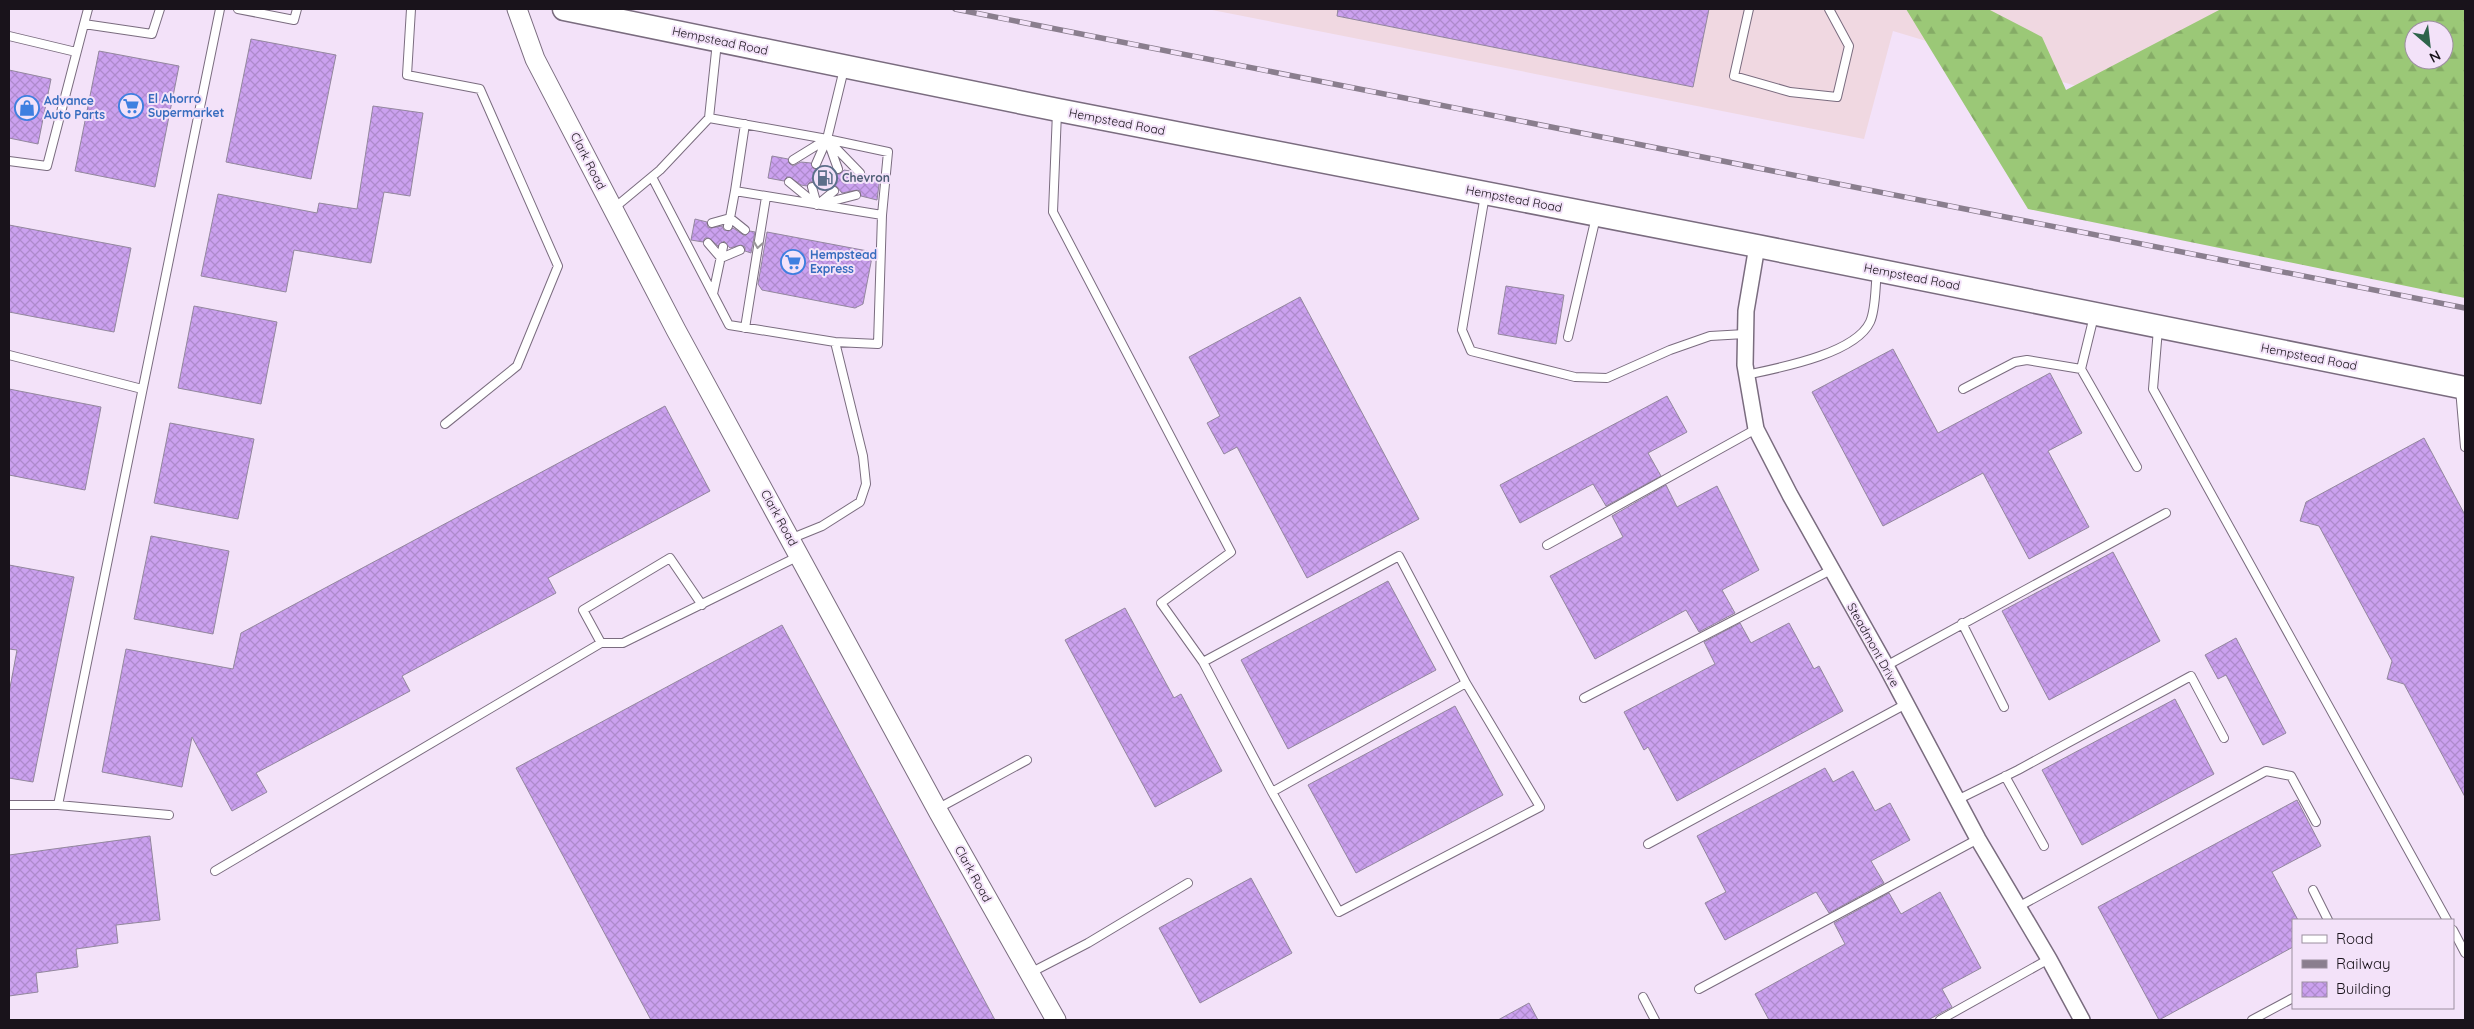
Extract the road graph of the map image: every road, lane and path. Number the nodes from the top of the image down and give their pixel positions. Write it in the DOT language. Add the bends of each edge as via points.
graph roads {
  1 [pos="88,9"];
  2 [pos="160,9"];
  3 [pos="220,9"];
  4 [pos="238,9"];
  5 [pos="297,9"];
  6 [pos="411,9"];
  7 [pos="517,9"];
  8 [pos="564,9"];
  9 [pos="1749,9"];
  10 [pos="1829,9"];
  11 [pos="84,24"];
  12 [pos="9,36"];
  13 [pos="717,40"];
  14 [pos="76,52"];
  15 [pos="845,67"];
  16 [pos="1058,110"];
  17 [pos="709,118"];
  18 [pos="745,124"];
  19 [pos="827,139"];
  20 [pos="793,160"];
  21 [pos="9,161"];
  22 [pos="816,164"];
  23 [pos="838,169"];
  24 [pos="860,173"];
  25 [pos="652,177"];
  26 [pos="789,182"];
  27 [pos="812,187"];
  28 [pos="735,191"];
  29 [pos="834,191"];
  30 [pos="1485,193"];
  31 [pos="856,195"];
  32 [pos="766,196"];
  33 [pos="818,205"];
  34 [pos="613,209"];
  35 [pos="882,215"];
  36 [pos="1597,215"];
  37 [pos="730,218"];
  38 [pos="712,223"];
  39 [pos="728,226"];
  40 [pos="745,230"];
  41 [pos="708,244"];
  42 [pos="1757,246"];
  43 [pos="723,247"];
  44 [pos="740,250"];
  45 [pos="721,258"];
  46 [pos="1877,270"];
  47 [pos="713,294"];
  48 [pos="2094,314"];
  49 [pos="2158,327"];
  50 [pos="745,328"];
  51 [pos="1745,334"];
  52 [pos="1568,337"];
  53 [pos="835,342"];
  54 [pos="9,355"];
  55 [pos="2081,369"];
  56 [pos="1746,375"];
  57 [pos="2463,388"];
  58 [pos="1963,389"];
  59 [pos="142,390"];
  60 [pos="445,424"];
  61 [pos="1756,429"];
  62 [pos="2465,447"];
  63 [pos="2137,467"];
  64 [pos="2166,513"];
  65 [pos="790,539"];
  66 [pos="1547,545"];
  67 [pos="800,556"];
  68 [pos="1831,570"];
  69 [pos="702,605"];
  70 [pos="1962,622"];
  71 [pos="601,643"];
  72 [pos="1202,662"];
  73 [pos="1886,666"];
  74 [pos="1466,684"];
  75 [pos="1584,698"];
  76 [pos="1906,704"];
  77 [pos="2004,707"];
  78 [pos="2224,738"];
  79 [pos="1027,760"];
  80 [pos="2005,776"];
  81 [pos="1272,792"];
  82 [pos="1957,800"];
  83 [pos="9,805"];
  84 [pos="58,805"];
  85 [pos="937,809"];
  86 [pos="169,814"];
  87 [pos="2316,822"];
  88 [pos="1978,839"];
  89 [pos="1648,844"];
  90 [pos="2044,846"];
  91 [pos="215,871"];
  92 [pos="1188,883"];
  93 [pos="2314,890"];
  94 [pos="2018,907"];
  95 [pos="2328,919"];
  96 [pos="2446,919"];
  97 [pos="2454,932"];
  98 [pos="2465,952"];
  99 [pos="2049,959"];
  100 [pos="1030,973"];
  101 [pos="1699,989"];
  102 [pos="1643,997"];
  103 [pos="2292,999"];
  104 [pos="1056,1020"];
  105 [pos="1655,1020"];
  106 [pos="1940,1020"];
  107 [pos="2082,1020"];
  108 [pos="2252,1020"];
  1 -- 11 [label="lane"];
  2 -- 11 [label="lane" via="152,34"];
  3 -- 59 [label="lane"];
  4 -- 5 [label="lane" via="294,20"];
  6 -- 60 [label="lane" via="407,75 480,89 558,266 517,366"];
  7 -- 34 [label="street, Clark Road" via="536,59"];
  8 -- 13 [label="main road, Hempstead Road"];
  9 -- 10 [label="lane" via="1734,76 1790,92 1836,97 1849,46"];
  11 -- 14 [label="lane"];
  12 -- 14 [label="lane"];
  13 -- 15 [label="main road, Hempstead Road"];
  13 -- 17 [label="lane"];
  14 -- 21 [label="lane" via="47,166"];
  15 -- 16 [label="main road, Hempstead Road"];
  15 -- 19 [label="lane"];
  16 -- 30 [label="main road, Hempstead Road"];
  16 -- 72 [label="lane" via="1053,212 1231,552 1162,603"];
  17 -- 18 [label="lane"];
  17 -- 25 [label="lane"];
  18 -- 19 [label="lane"];
  18 -- 28 [label="lane"];
  19 -- 20 [label="lane"];
  19 -- 22 [label="lane"];
  19 -- 23 [label="lane"];
  19 -- 24 [label="lane"];
  19 -- 35 [label="lane" via="888,152"];
  25 -- 34 [label="lane"];
  25 -- 47 [label="lane"];
  26 -- 33 [label="lane"];
  27 -- 33 [label="lane"];
  28 -- 32 [label="lane"];
  28 -- 37 [label="lane"];
  29 -- 33 [label="lane"];
  30 -- 36 [label="main road, Hempstead Road"];
  30 -- 51 [label="lane" via="1462,330 1471,351 1575,378 1607,378 1710,336"];
  31 -- 33 [label="lane"];
  32 -- 33 [label="lane"];
  32 -- 50 [label="lane, one-way"];
  33 -- 35 [label="lane"];
  34 -- 65 [label="street, Clark Road"];
  35 -- 53 [label="lane" via="878,344"];
  36 -- 42 [label="main road, Hempstead Road"];
  36 -- 52 [label="lane"];
  37 -- 38 [label="lane"];
  37 -- 39 [label="lane"];
  37 -- 40 [label="lane"];
  41 -- 45 [label="lane"];
  42 -- 46 [label="main road, Hempstead Road"];
  42 -- 51 [label="street, Steadmont Drive"];
  43 -- 45 [label="lane"];
  44 -- 45 [label="lane"];
  45 -- 47 [label="lane"];
  46 -- 48 [label="main road, Hempstead Road"];
  46 -- 56 [label="lane" via="1871,320 1864,332 1852,341 1796,365"];
  47 -- 50 [label="lane" via="729,325"];
  48 -- 49 [label="main road, Hempstead Road"];
  48 -- 55 [label="lane"];
  49 -- 57 [label="main road, Hempstead Road"];
  49 -- 96 [label="lane" via="2153,389"];
  50 -- 53 [label="lane"];
  51 -- 56 [label="street, Steadmont Drive"];
  53 -- 65 [label="lane" via="863,456 866,484 860,502 822,526"];
  54 -- 59 [label="lane"];
  55 -- 58 [label="lane" via="2027,360 2015,362"];
  55 -- 63 [label="lane"];
  56 -- 61 [label="street, Steadmont Drive"];
  57 -- 62 [label="lane"];
  59 -- 84 [label="lane"];
  61 -- 66 [label="lane"];
  61 -- 68 [label="street, Steadmont Drive"];
  64 -- 70 [label="lane"];
  65 -- 67 [label="street, Clark Road"];
  67 -- 69 [label="lane"];
  67 -- 85 [label="street, Clark Road"];
  68 -- 73 [label="street, Steadmont Drive"];
  68 -- 75 [label="lane"];
  69 -- 71 [label="lane" via="622,643"];
  69 -- 71 [label="lane" via="670,558 583,610"];
  70 -- 73 [label="lane"];
  70 -- 77 [label="lane"];
  71 -- 91 [label="lane"];
  72 -- 74 [label="lane" via="1399,556"];
  72 -- 81 [label="lane"];
  73 -- 76 [label="street, Steadmont Drive"];
  74 -- 81 [label="lane"];
  74 -- 81 [label="lane" via="1540,808 1339,912"];
  76 -- 82 [label="street, Steadmont Drive"];
  76 -- 89 [label="lane"];
  78 -- 80 [label="lane" via="2191,676"];
  79 -- 85 [label="lane"];
  80 -- 82 [label="lane"];
  80 -- 90 [label="lane"];
  82 -- 88 [label="street, Steadmont Drive"];
  83 -- 84 [label="lane"];
  84 -- 86 [label="lane"];
  85 -- 100 [label="street, Clark Road"];
  87 -- 94 [label="lane" via="2291,776 2266,771"];
  88 -- 94 [label="street, Steadmont Drive"];
  88 -- 101 [label="lane"];
  92 -- 100 [label="lane" via="1088,943"];
  93 -- 95 [label="lane"];
  94 -- 99 [label="street, Steadmont Drive"];
  97 -- 98 [label="lane"];
  99 -- 106 [label="lane"];
  99 -- 107 [label="street, Steadmont Drive"];
  100 -- 104 [label="street, Clark Road"];
  102 -- 105 [label="lane"];
  103 -- 108 [label="lane"];
}
